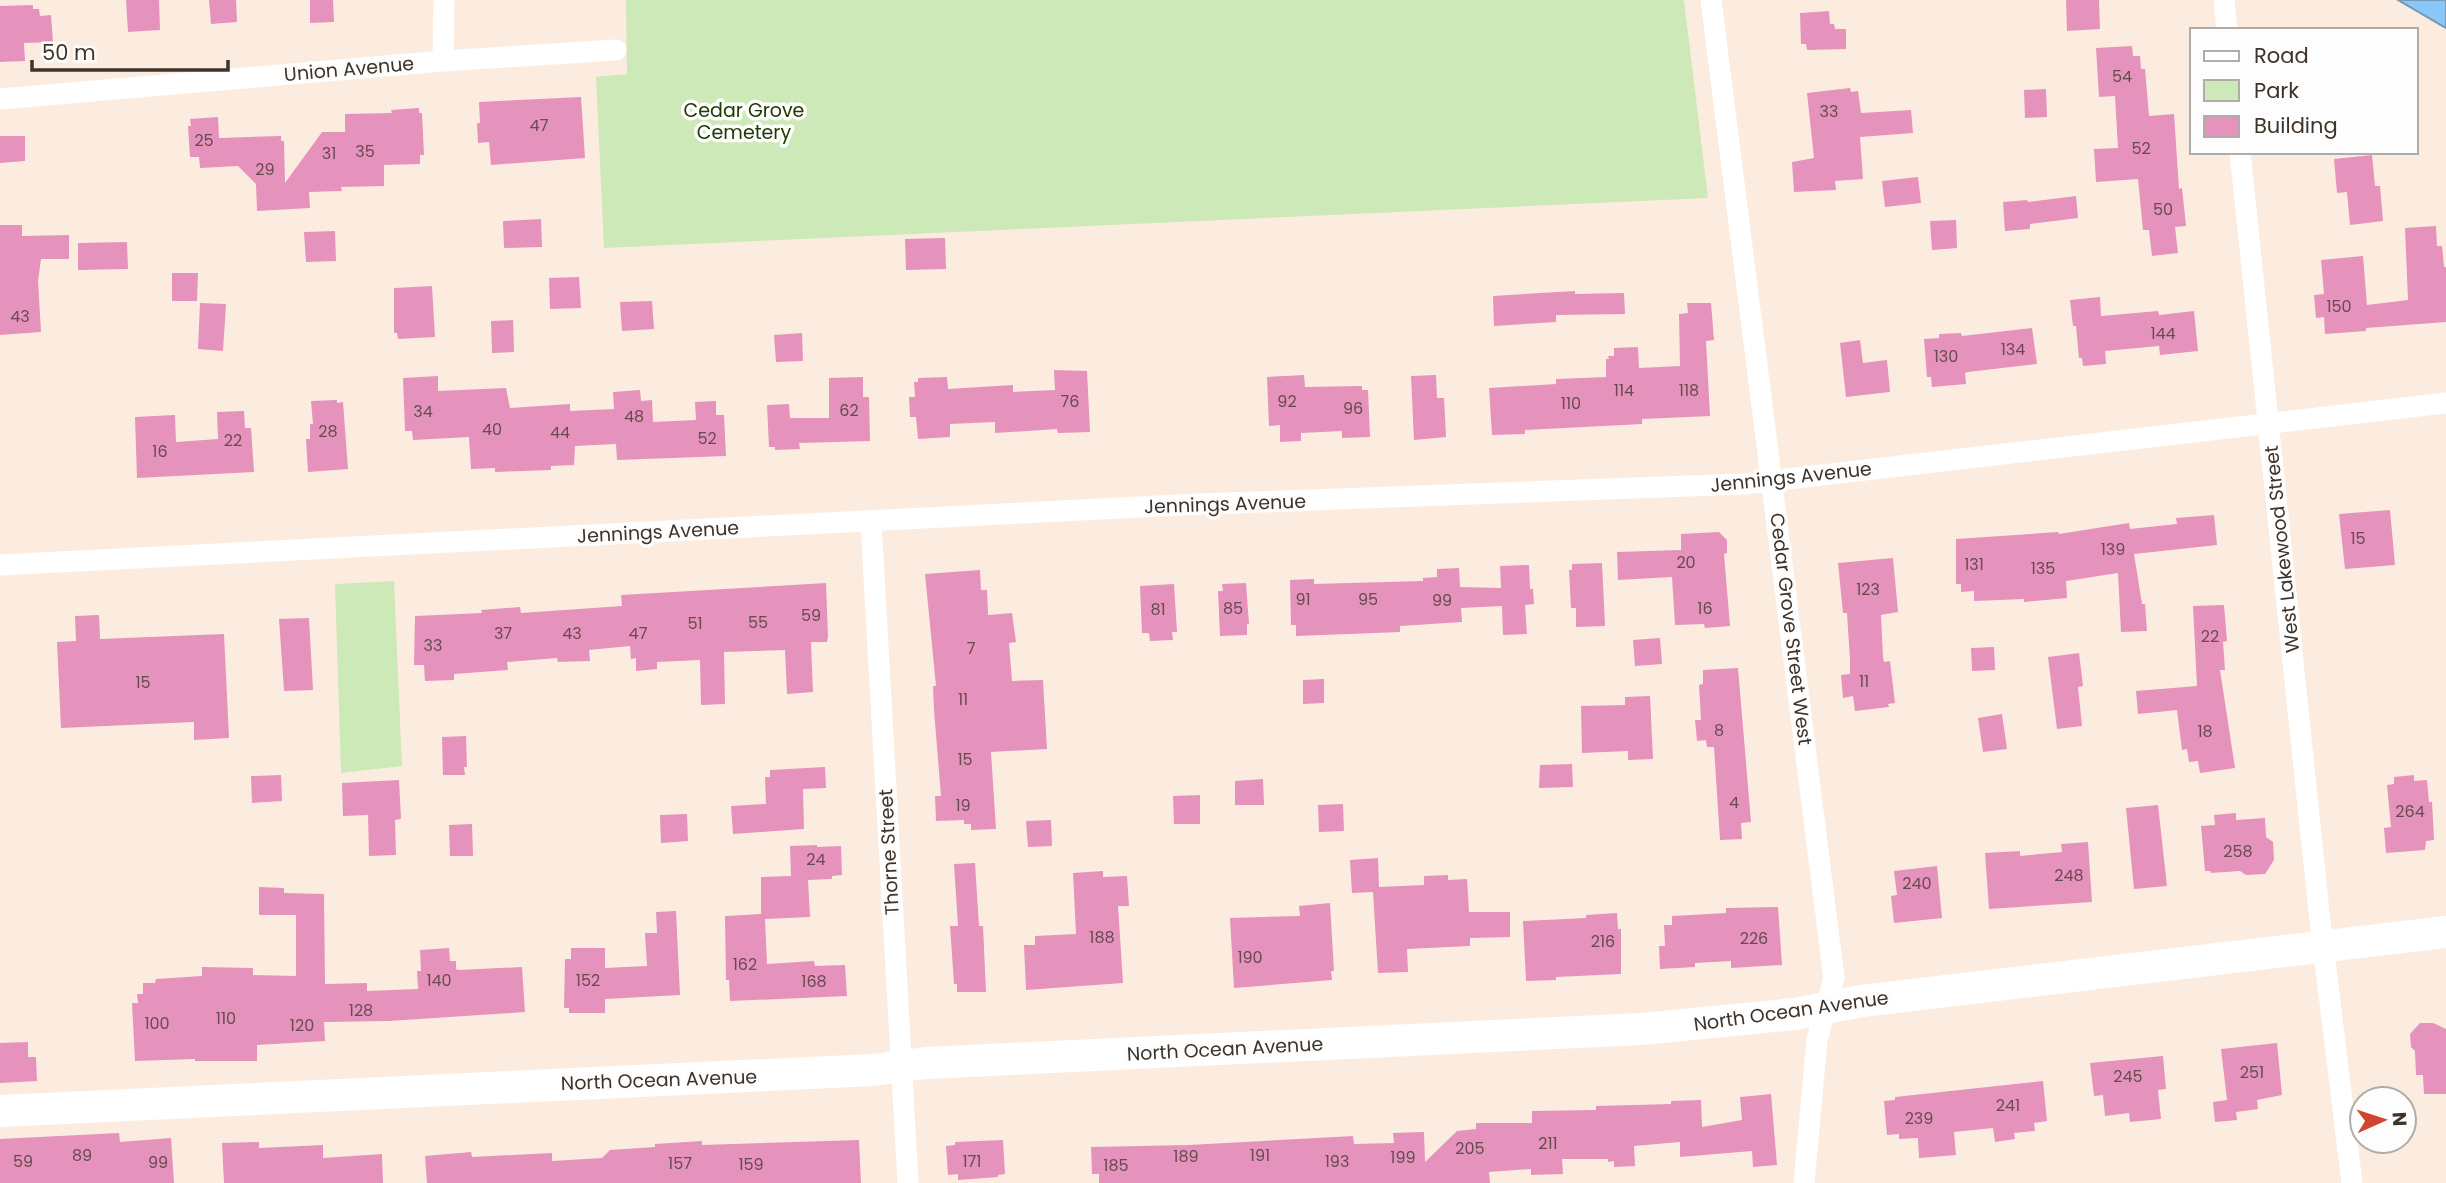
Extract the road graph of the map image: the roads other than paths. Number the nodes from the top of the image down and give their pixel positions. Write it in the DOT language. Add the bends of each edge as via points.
graph roads {
  1 [pos="444,0"];
  2 [pos="1711,0"];
  3 [pos="2224,0"];
  4 [pos="2227,28"];
  5 [pos="615,50"];
  6 [pos="443,61"];
  7 [pos="0,99"];
  8 [pos="2240,154"];
  9 [pos="2446,403"];
  10 [pos="2269,423"];
  11 [pos="1772,481"];
  12 [pos="871,522"];
  13 [pos="0,565"];
  14 [pos="2446,932"];
  15 [pos="2324,946"];
  16 [pos="1828,1007"];
  17 [pos="901,1066"];
  18 [pos="0,1111"];
  19 [pos="908,1183"];
  20 [pos="1804,1183"];
  21 [pos="2351,1183"];
  1 -- 6 [label="street"];
  2 -- 11 [label="street, Cedar Grove Street West"];
  3 -- 4 [label="street"];
  5 -- 6 [label="street, Union Avenue"];
  6 -- 7 [label="street, Union Avenue"];
  8 -- 10 [label="street, West Lakewood Street"];
  9 -- 10 [label="street, Jennings Avenue"];
  10 -- 11 [label="street, Jennings Avenue"];
  10 -- 15 [label="street, West Lakewood Street"];
  11 -- 12 [label="street, Jennings Avenue"];
  11 -- 16 [label="street, Cedar Grove Street West" via="1834,978"];
  12 -- 13 [label="street, Jennings Avenue"];
  12 -- 17 [label="street, Thorne Street"];
  14 -- 15 [label="street, North Ocean Avenue"];
  15 -- 16 [label="street, North Ocean Avenue"];
  15 -- 21 [label="street, West Lakewood Street"];
  16 -- 17 [label="street, North Ocean Avenue" via="1642,1029"];
  16 -- 20 [label="street, Cedar Grove Street West" via="1816,1040"];
  17 -- 18 [label="street, North Ocean Avenue"];
  17 -- 19 [label="street, Thorne Street"];
}
